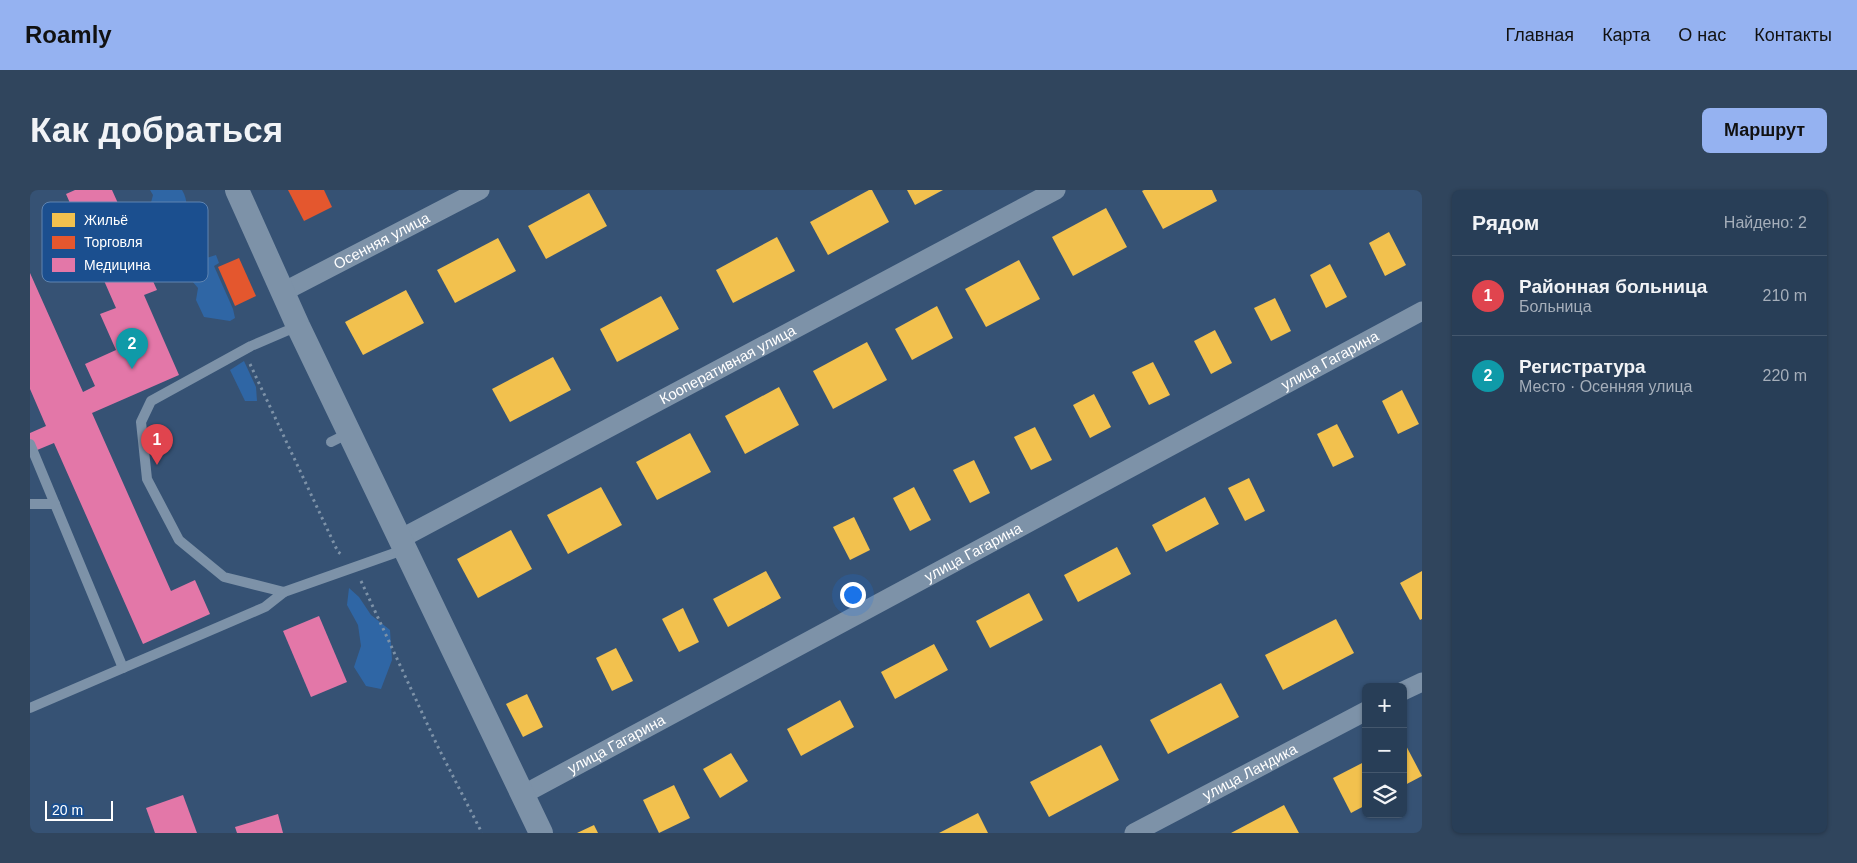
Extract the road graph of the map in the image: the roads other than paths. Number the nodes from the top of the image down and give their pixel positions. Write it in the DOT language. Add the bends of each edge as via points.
graph roads {
  1 [pos="238,190"];
  2 [pos="480,190"];
  3 [pos="1056,190"];
  4 [pos="283,292"];
  5 [pos="1422,311"];
  6 [pos="298,326"];
  7 [pos="30,444"];
  8 [pos="30,504"];
  9 [pos="55,504"];
  10 [pos="403,544"];
  11 [pos="284,592"];
  12 [pos="123,668"];
  13 [pos="1422,682"];
  14 [pos="1407,690"];
  15 [pos="30,708"];
  16 [pos="1362,713"];
  17 [pos="524,794"];
  18 [pos="542,833"];
  19 [pos="1134,833"];
  1 -- 4 [label="street"];
  2 -- 4 [label="street, Осенняя улица"];
  3 -- 10 [label="street, Кооперативная улица"];
  4 -- 6 [label="street"];
  5 -- 17 [label="street, улица Гагарина"];
  6 -- 10 [label="street" via="340,438"];
  6 -- 11 [label="lane" via="251,346 151,401 141,422 147,479 179,540 224,577"];
  7 -- 9 [label="lane"];
  8 -- 9 [label="lane"];
  9 -- 12 [label="lane"];
  10 -- 11 [label="lane" via="354,567"];
  10 -- 17 [label="street"];
  11 -- 12 [label="lane" via="265,607"];
  12 -- 15 [label="lane"];
  13 -- 14 [label="street"];
  16 -- 19 [label="street, улица Ландика"];
  17 -- 18 [label="street"];
}
